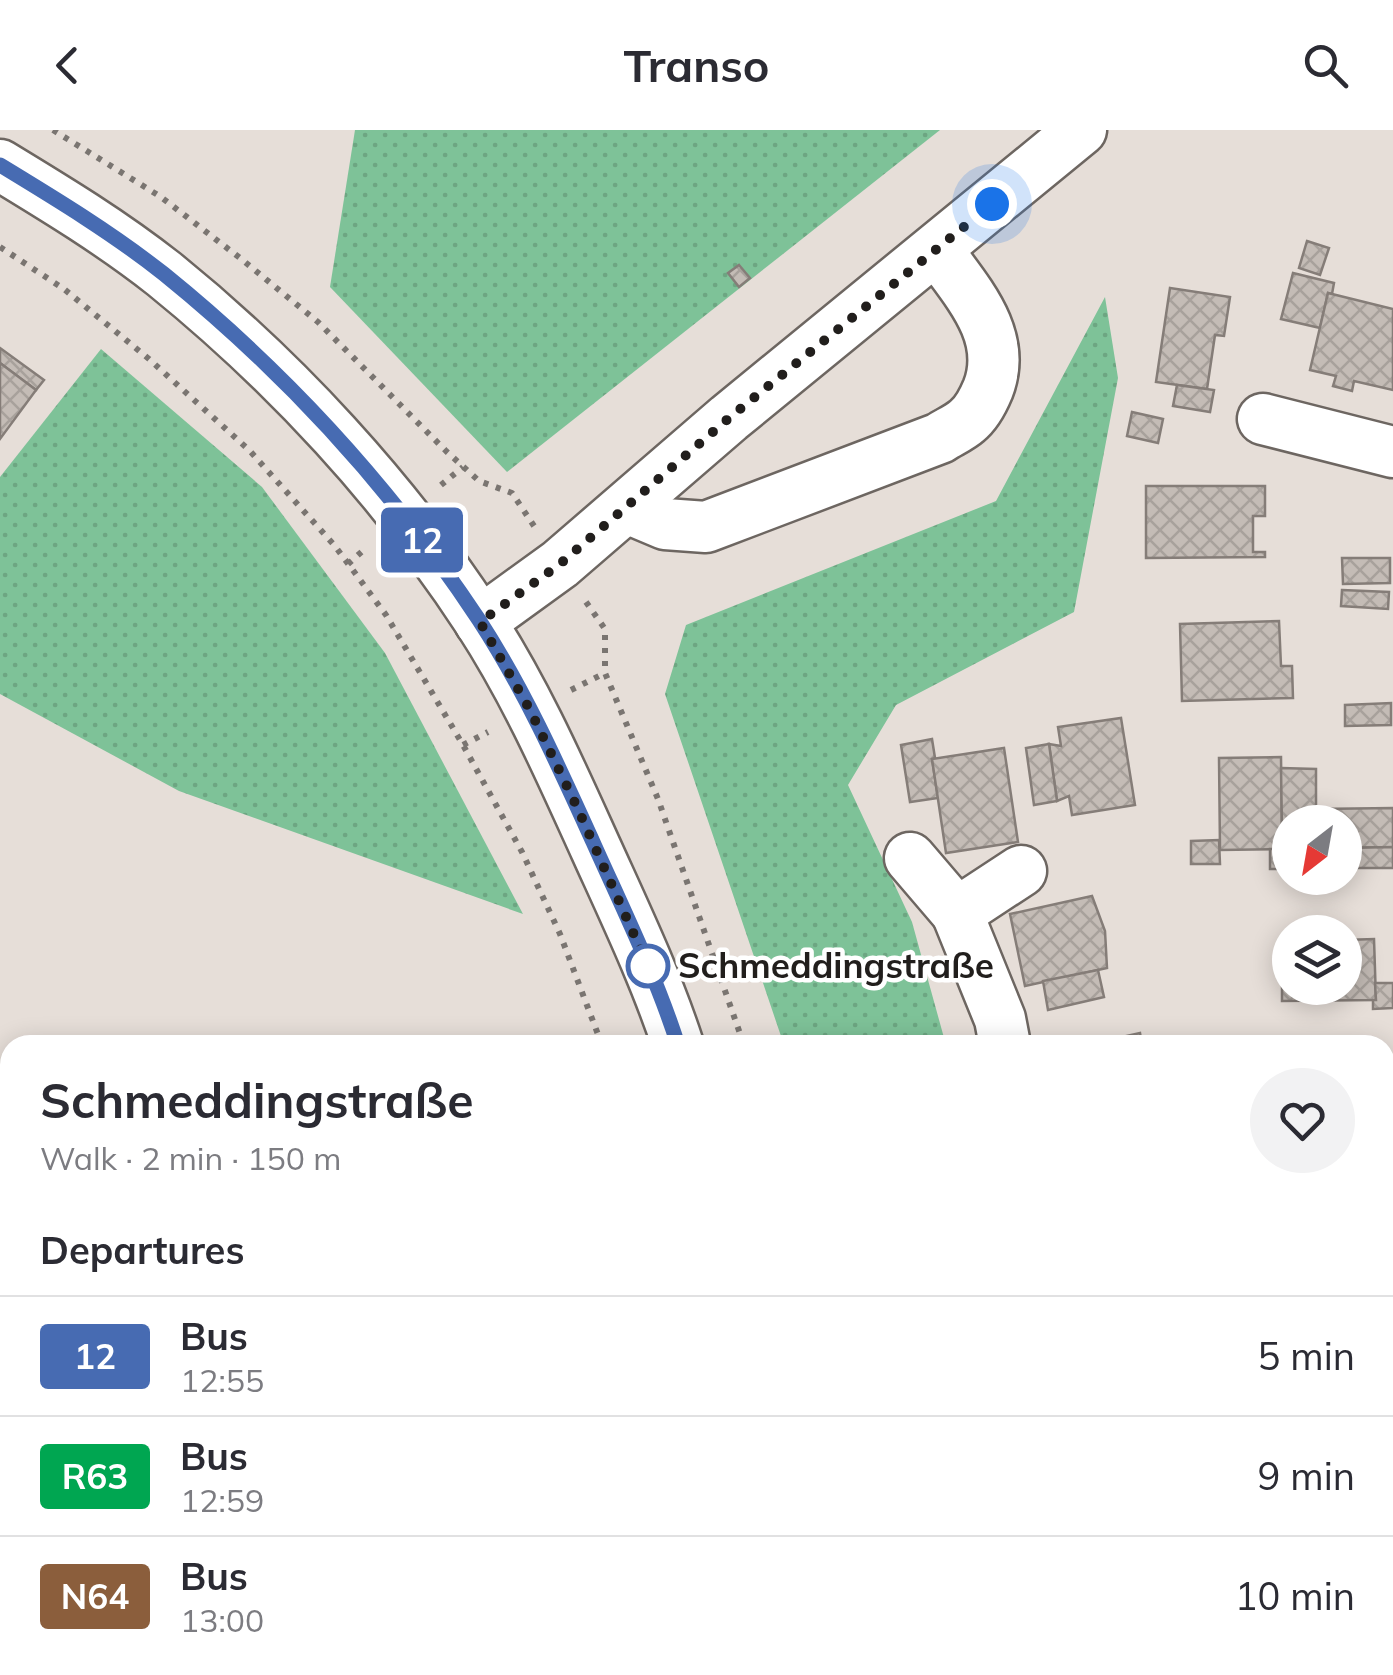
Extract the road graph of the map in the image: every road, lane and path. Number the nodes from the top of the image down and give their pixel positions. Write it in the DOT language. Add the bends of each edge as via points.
graph roads {
  1 [pos="53,130"];
  2 [pos="1074,132"];
  3 [pos="0,165"];
  4 [pos="0,248"];
  5 [pos="937,250"];
  6 [pos="1263,420"];
  7 [pos="1393,452"];
  8 [pos="627,508"];
  9 [pos="560,564"];
  10 [pos="480,622"];
  11 [pos="910,858"];
  12 [pos="1021,871"];
  13 [pos="956,913"];
  14 [pos="598,1035"];
  15 [pos="675,1035"];
  16 [pos="741,1035"];
  17 [pos="1004,1035"];
  1 -- 9 [label="path" via="161,197 318,322 480,482 512,492"];
  2 -- 5 [label="street"];
  3 -- 10 [label="street" via="163,274 261,359 404,516"];
  4 -- 14 [label="path" via="64,288 149,359 248,450 334,546 386,615 522,852"];
  5 -- 8 [label="street"];
  5 -- 8 [label="street" via="978,308 995,355 987,392 968,420 940,438 706,528 666,524"];
  6 -- 7 [label="street"];
  8 -- 9 [label="street"];
  9 -- 10 [label="street"];
  9 -- 16 [label="path" via="605,630 605,673 658,799"];
  10 -- 15 [label="street" via="577,807"];
  11 -- 13 [label="street"];
  12 -- 13 [label="street"];
  13 -- 17 [label="street"];
}
